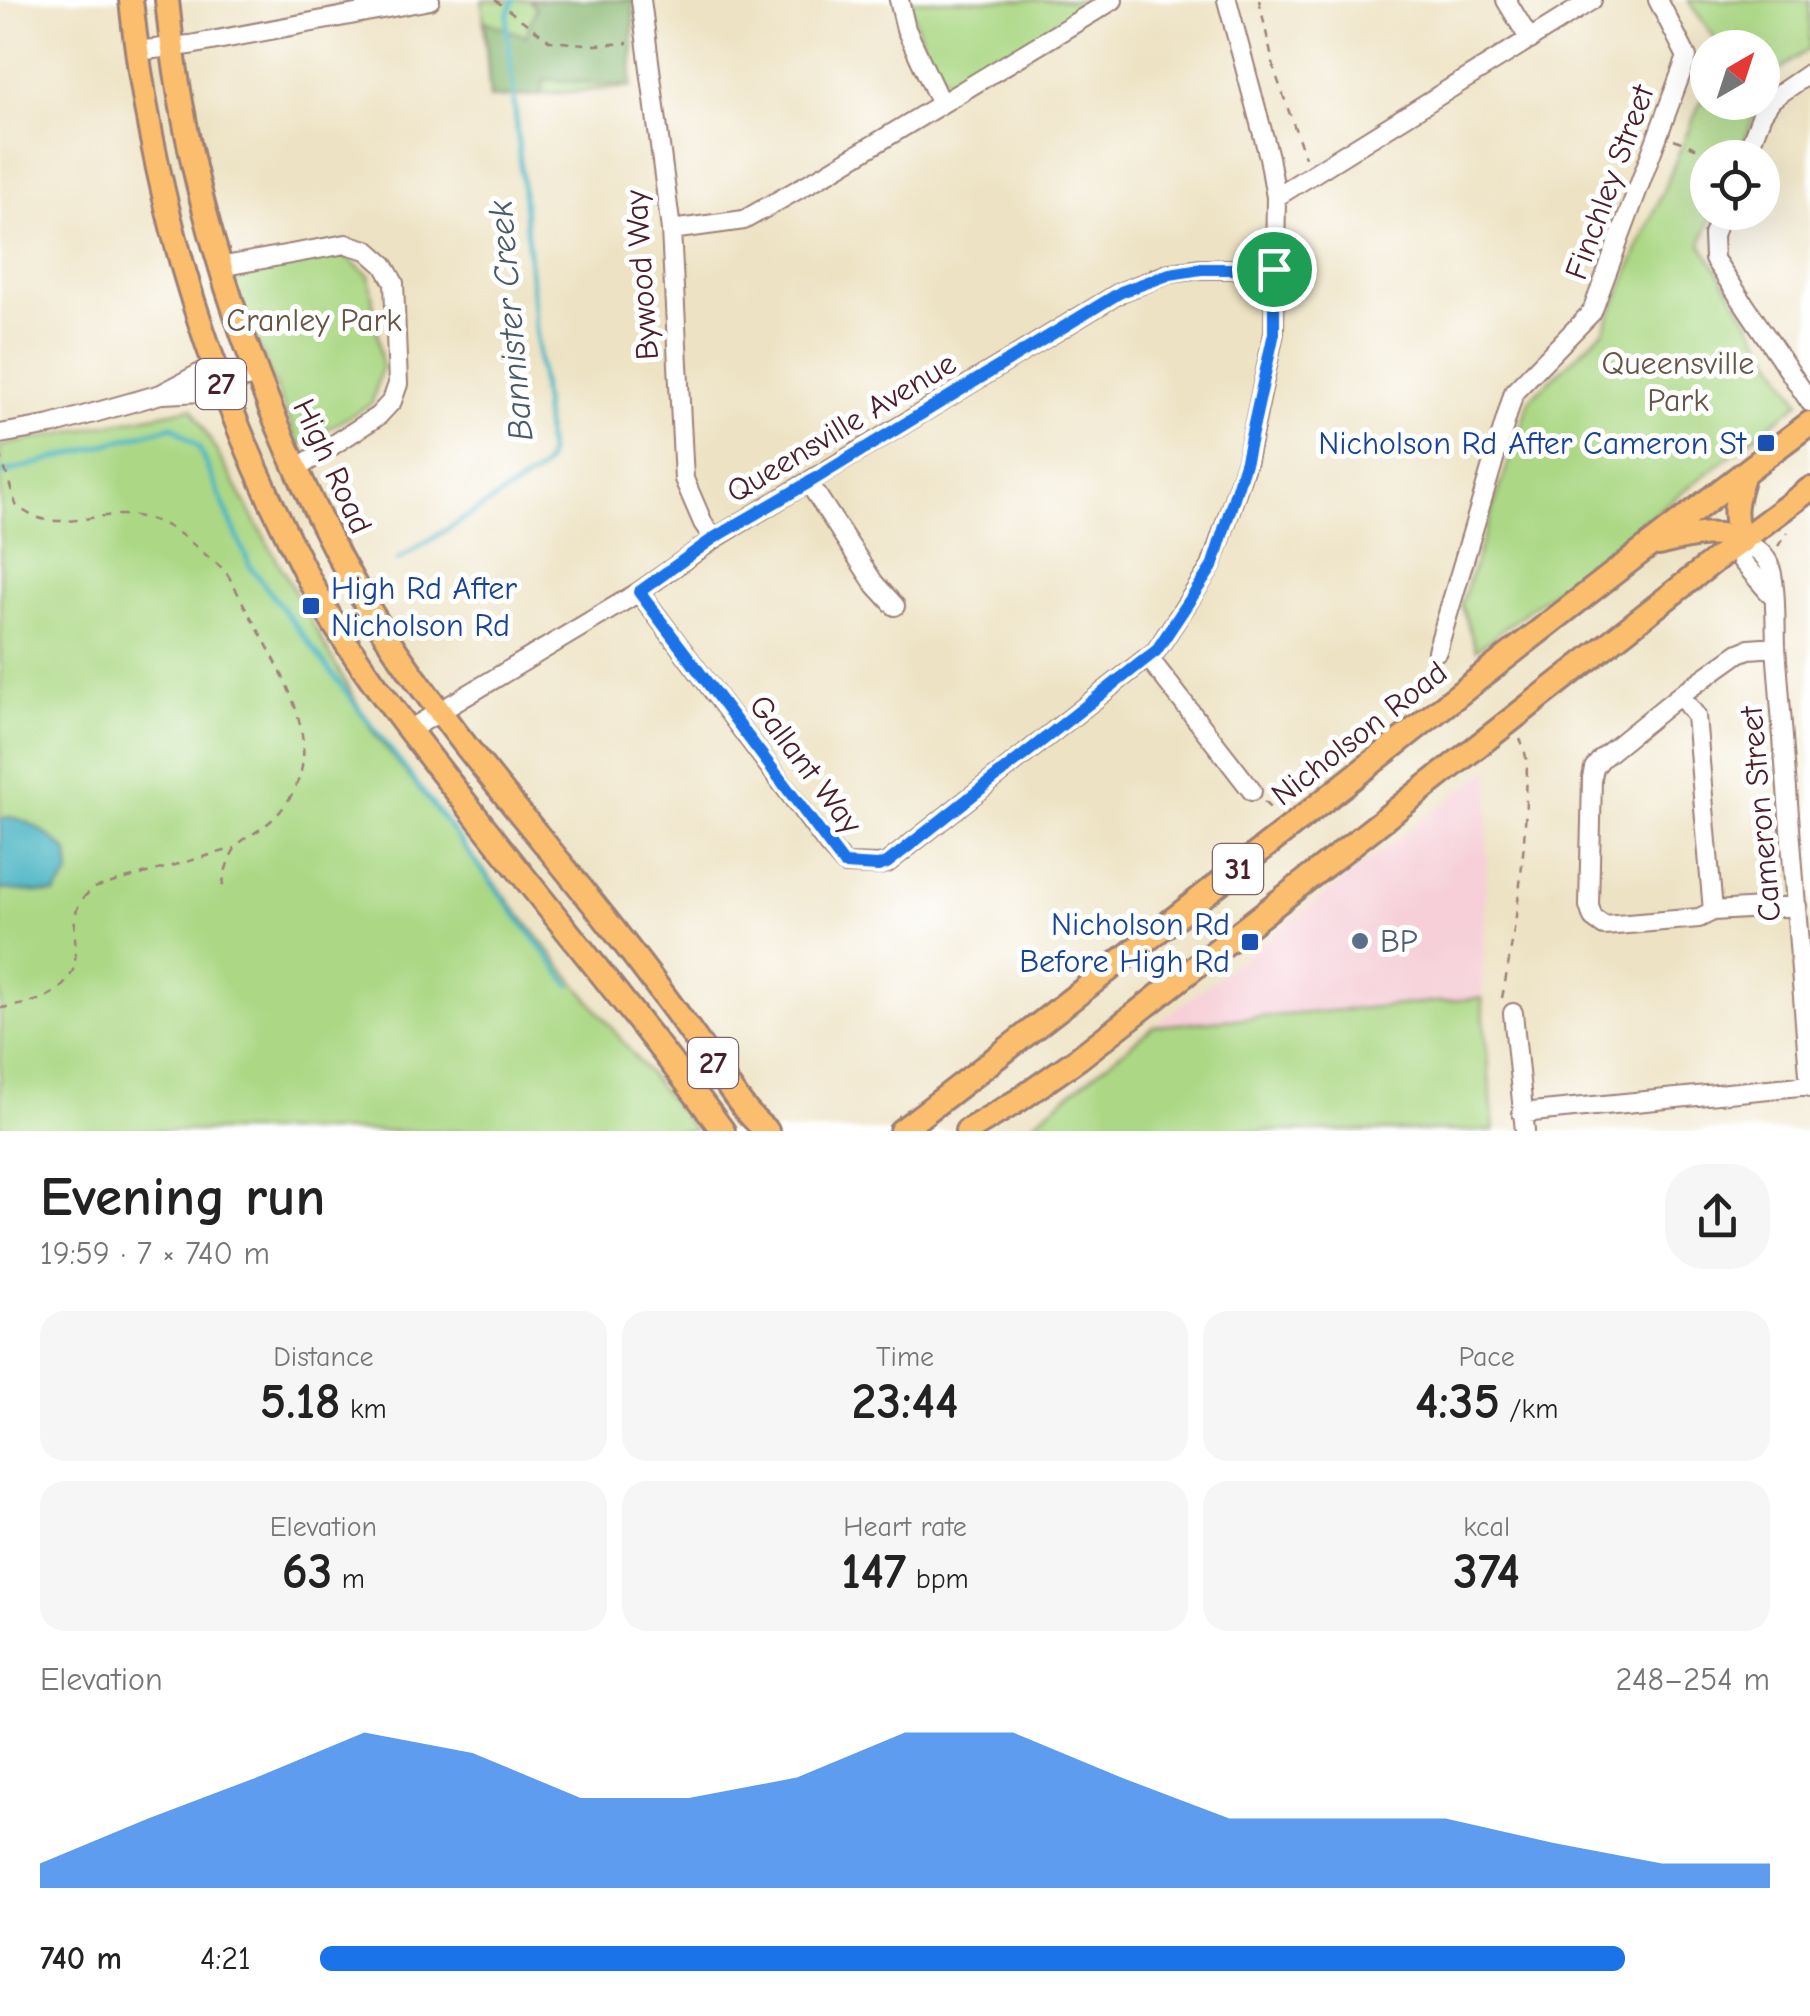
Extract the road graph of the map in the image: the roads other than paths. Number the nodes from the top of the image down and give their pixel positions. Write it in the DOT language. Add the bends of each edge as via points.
graph roads {
  1 [pos="131,0"];
  2 [pos="167,0"];
  3 [pos="430,0"];
  4 [pos="641,0"];
  5 [pos="899,0"];
  6 [pos="1113,0"];
  7 [pos="1227,0"];
  8 [pos="1506,0"];
  9 [pos="1592,0"];
  10 [pos="1658,0"];
  11 [pos="1530,40"];
  12 [pos="172,47"];
  13 [pos="136,50"];
  14 [pos="1810,73"];
  15 [pos="940,104"];
  16 [pos="1751,140"];
  17 [pos="1276,197"];
  18 [pos="671,230"];
  19 [pos="1715,230"];
  20 [pos="219,267"];
  21 [pos="1274,269"];
  22 [pos="256,374"];
  23 [pos="218,376"];
  24 [pos="1810,402"];
  25 [pos="1810,423"];
  26 [pos="0,434"];
  27 [pos="296,469"];
  28 [pos="1744,472"];
  29 [pos="808,483"];
  30 [pos="1810,490"];
  31 [pos="714,538"];
  32 [pos="1742,541"];
  33 [pos="1645,548"];
  34 [pos="639,592"];
  35 [pos="895,606"];
  36 [pos="1776,647"];
  37 [pos="1437,650"];
  38 [pos="1148,657"];
  39 [pos="1680,695"];
  40 [pos="440,710"];
  41 [pos="409,730"];
  42 [pos="1252,791"];
  43 [pos="1801,847"];
  44 [pos="1798,906"];
  45 [pos="1713,911"];
  46 [pos="1513,1013"];
  47 [pos="1810,1086"];
  48 [pos="1524,1122"];
  49 [pos="723,1131"];
  50 [pos="768,1131"];
  51 [pos="900,1131"];
  52 [pos="967,1131"];
  1 -- 13 [label="main road, 27"];
  2 -- 12 [label="main road, High Road / 27"];
  3 -- 12 [label="street"];
  4 -- 18 [label="street, Bywood Way"];
  5 -- 15 [label="street"];
  6 -- 15 [label="street"];
  7 -- 17 [label="street"];
  8 -- 11 [label="street"];
  9 -- 11 [label="street"];
  10 -- 37 [label="street, Finchley Street" via="1687,57 1592,312 1514,392"];
  11 -- 17 [label="street"];
  12 -- 13 [label="street"];
  12 -- 20 [label="main road, High Road / 27"];
  13 -- 23 [label="main road, 27" via="154,159"];
  14 -- 16 [label="street" via="1772,99"];
  15 -- 18 [label="street" via="744,220"];
  17 -- 21 [label="street"];
  18 -- 31 [label="street, Bywood Way" via="684,479"];
  19 -- 24 [label="street" via="1714,259"];
  20 -- 22 [label="main road, High Road / 27"];
  20 -- 27 [label="street" via="346,244 367,250 394,283 398,384 392,401"];
  21 -- 29 [label="street, Queensville Avenue" via="1186,271 1121,292"];
  21 -- 38 [label="street" via="1274,333 1241,478 1212,567"];
  22 -- 23 [label="street"];
  22 -- 27 [label="main road, High Road / 27"];
  23 -- 26 [label="street" via="202,392 161,394"];
  23 -- 41 [label="main road, 27" via="314,590"];
  25 -- 28 [label="main road, Nicholson Road / 31"];
  27 -- 40 [label="main road, High Road / 27" via="352,580"];
  28 -- 32 [label="main road" via="1734,516"];
  28 -- 33 [label="main road, Nicholson Road / 31"];
  29 -- 31 [label="street, Queensville Avenue"];
  29 -- 35 [label="street"];
  30 -- 32 [label="main road, 31"];
  31 -- 34 [label="street, Queensville Avenue"];
  32 -- 33 [label="main road" via="1714,532"];
  32 -- 36 [label="street, Cameron Street" via="1742,561 1773,597"];
  32 -- 52 [label="main road, 31" via="1079,1058"];
  33 -- 51 [label="main road, Nicholson Road / 31"];
  34 -- 38 [label="street, Gallant Way" via="844,864 887,863"];
  34 -- 40 [label="street, Queensville Avenue"];
  36 -- 39 [label="street" via="1738,653"];
  36 -- 43 [label="street, Cameron Street"];
  38 -- 42 [label="street"];
  39 -- 45 [label="street" via="1696,716"];
  39 -- 45 [label="street" via="1594,768 1588,906 1604,926 1699,918"];
  40 -- 41 [label="street, Queensville Avenue"];
  40 -- 50 [label="main road, High Road / 27"];
  41 -- 49 [label="main road, 27"];
  43 -- 44 [label="street, Cameron Street"];
  44 -- 45 [label="street"];
  44 -- 47 [label="street, Cameron Street"];
  46 -- 48 [label="street"];
  47 -- 48 [label="street"];
}
